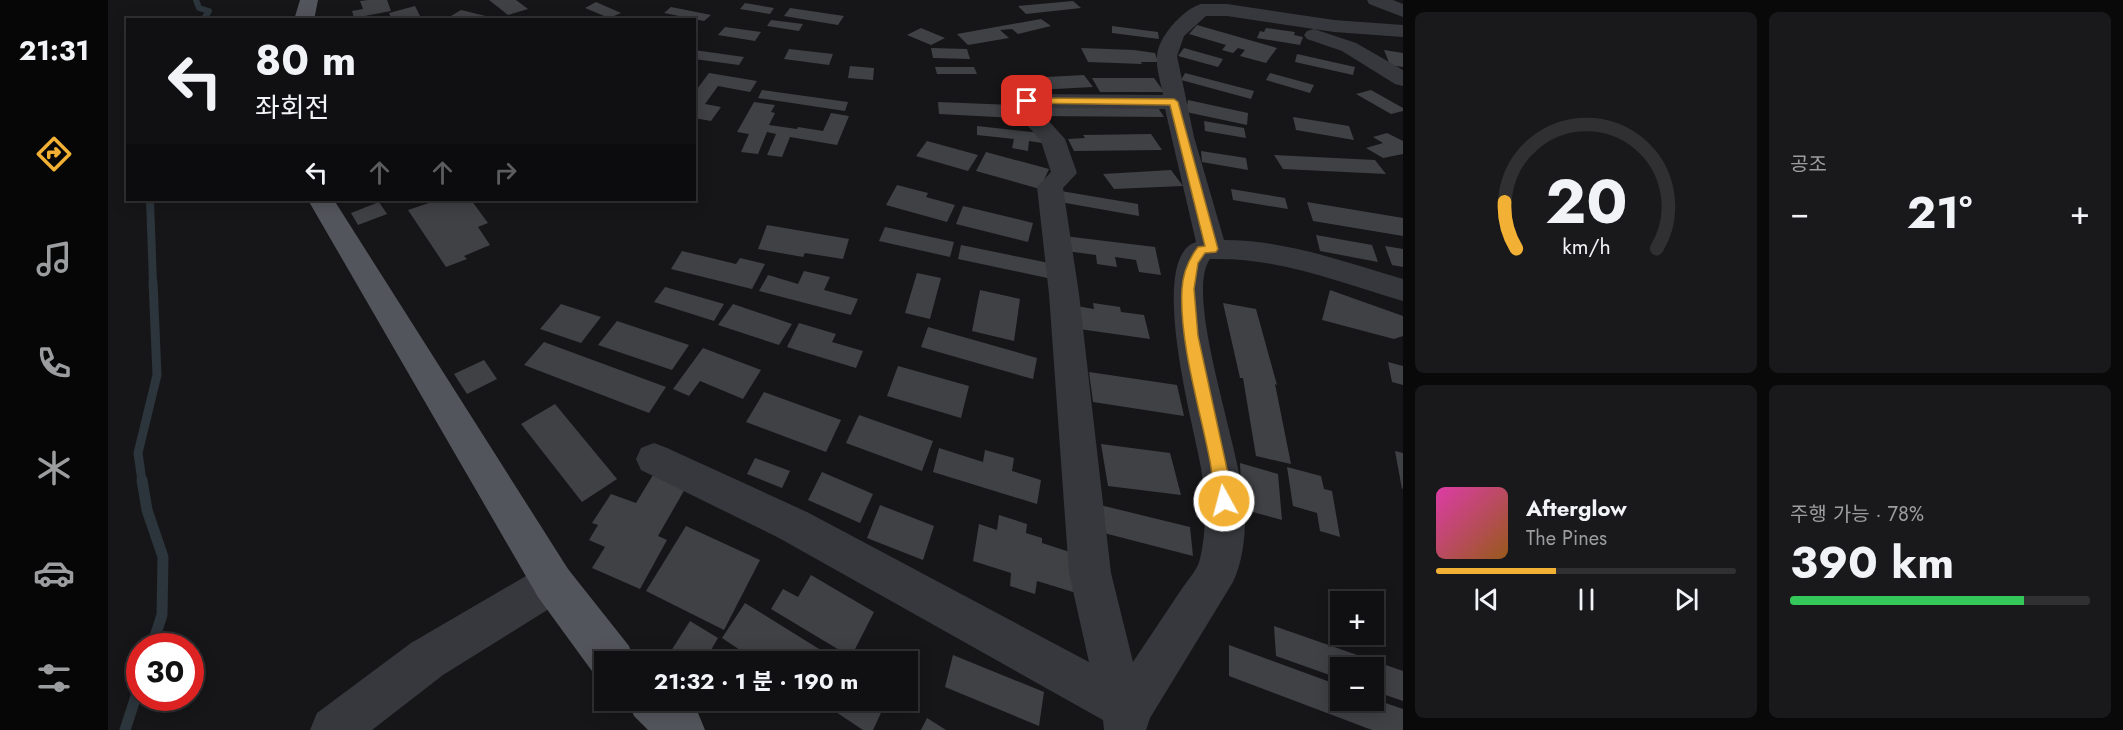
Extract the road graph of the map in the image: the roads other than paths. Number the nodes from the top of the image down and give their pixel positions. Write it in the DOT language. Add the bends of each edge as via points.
graph roads {
  1 [pos="309,0"];
  2 [pos="1376,0"];
  3 [pos="1403,11"];
  4 [pos="1256,14"];
  5 [pos="304,18"];
  6 [pos="1403,31"];
  7 [pos="1403,79"];
  8 [pos="1174,102"];
  9 [pos="322,201"];
  10 [pos="1212,249"];
  11 [pos="1403,290"];
  12 [pos="654,459"];
  13 [pos="553,583"];
  14 [pos="605,651"];
  15 [pos="661,711"];
  16 [pos="1126,719"];
  17 [pos="334,730"];
  18 [pos="681,730"];
  1 -- 5 [label="main road"];
  2 -- 3 [label="street"];
  4 -- 6 [label="street"];
  4 -- 7 [label="street" via="1349,47"];
  4 -- 8 [label="street" via="1201,10 1175,34 1167,56"];
  8 -- 10 [label="street"];
  8 -- 16 [label="street" via="1027,101 1024,108 1053,139 1064,173 1050,187 1090,573"];
  9 -- 13 [label="main road"];
  10 -- 11 [label="street" via="1264,253"];
  10 -- 16 [label="street" via="1202,250 1192,263 1188,289 1191,336 1220,469 1226,518 1219,568"];
  12 -- 16 [label="street" via="793,525"];
  13 -- 14 [label="main road"];
  13 -- 17 [label="street" via="427,659"];
  15 -- 18 [label="main road"];
}
